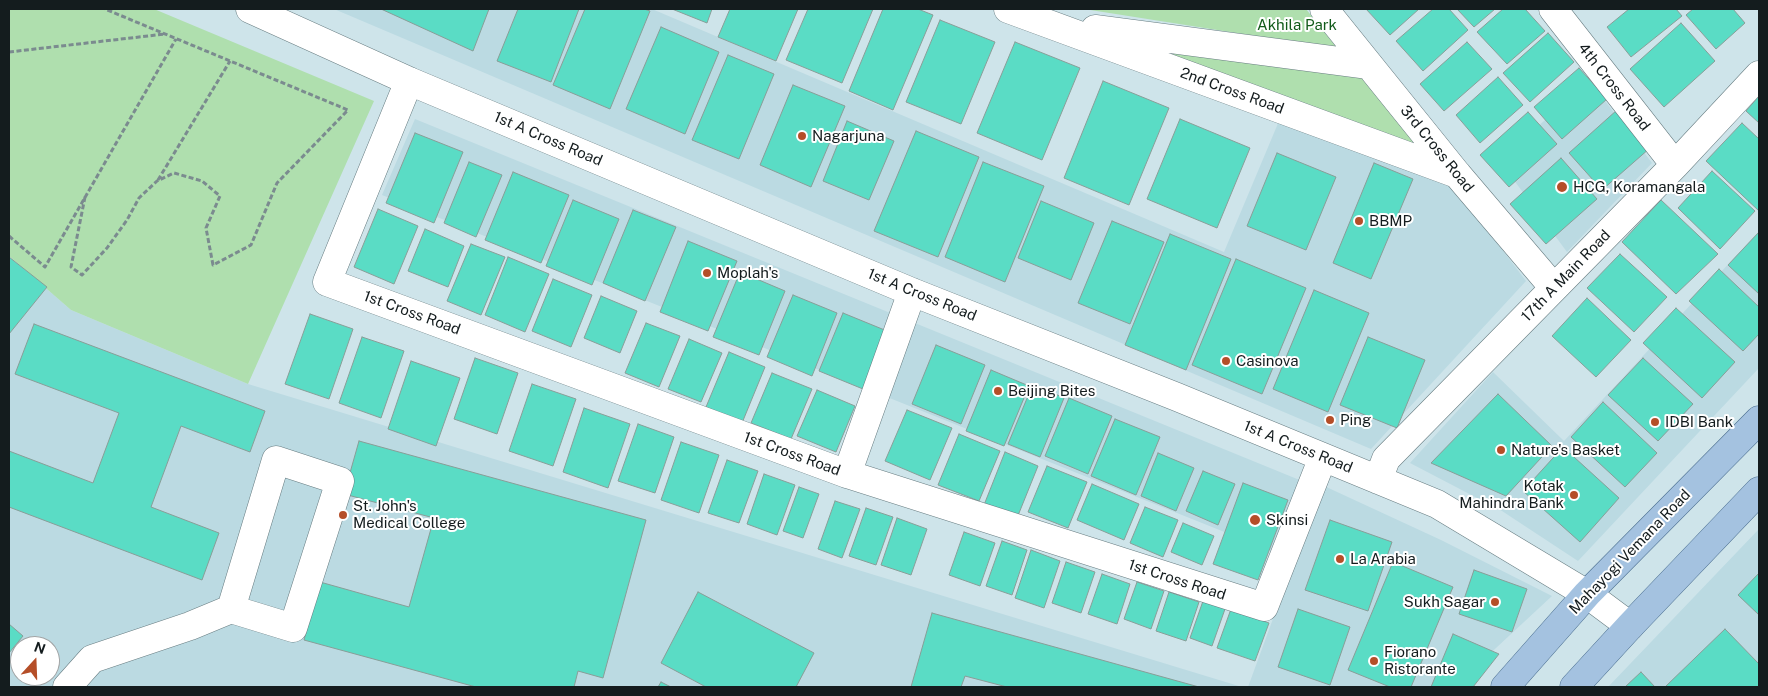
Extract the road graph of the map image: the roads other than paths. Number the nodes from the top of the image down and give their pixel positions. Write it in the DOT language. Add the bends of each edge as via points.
graph roads {
  1 [pos="250,9"];
  2 [pos="1008,9"];
  3 [pos="1324,9"];
  4 [pos="1553,9"];
  5 [pos="1046,23"];
  6 [pos="1369,65"];
  7 [pos="1759,75"];
  8 [pos="409,81"];
  9 [pos="1675,165"];
  10 [pos="1457,174"];
  11 [pos="1554,288"];
  12 [pos="912,292"];
  13 [pos="1759,420"];
  14 [pos="1323,457"];
  15 [pos="847,474"];
  16 [pos="1378,480"];
  17 [pos="1759,491"];
  18 [pos="1587,594"];
  19 [pos="230,609"];
  20 [pos="1630,626"];
  21 [pos="67,687"];
  22 [pos="1504,687"];
  23 [pos="1574,687"];
  1 -- 8 [label="street, 1st A Cross Road"];
  2 -- 5 [label="street, 2nd Cross Road"];
  3 -- 6 [label="street, 3rd Cross Road"];
  4 -- 9 [label="street, 4th Cross Road"];
  5 -- 6 [label="street"];
  5 -- 10 [label="street, 2nd Cross Road"];
  6 -- 10 [label="street, 3rd Cross Road"];
  7 -- 9 [label="street, 17th A Main Road"];
  8 -- 12 [label="street, 1st A Cross Road"];
  8 -- 15 [label="street, 1st Cross Road" via="327,282"];
  9 -- 11 [label="street, 17th A Main Road"];
  10 -- 11 [label="street, 3rd Cross Road"];
  11 -- 16 [label="street, 17th A Main Road" via="1386,459"];
  12 -- 14 [label="street, 1st A Cross Road"];
  12 -- 15 [label="street"];
  13 -- 18 [label="main road, Mahayogi Vemana Road"];
  14 -- 15 [label="street, 1st Cross Road" via="1264,607"];
  14 -- 16 [label="street, 1st A Cross Road"];
  16 -- 18 [label="street, 1st A Cross Road" via="1437,504"];
  17 -- 20 [label="main road"];
  18 -- 20 [label="street"];
  18 -- 22 [label="main road, Mahayogi Vemana Road"];
  19 -- 19 [label="street" via="276,460 340,481 293,628"];
  19 -- 21 [label="street" via="92,659"];
  20 -- 23 [label="main road"];
}
